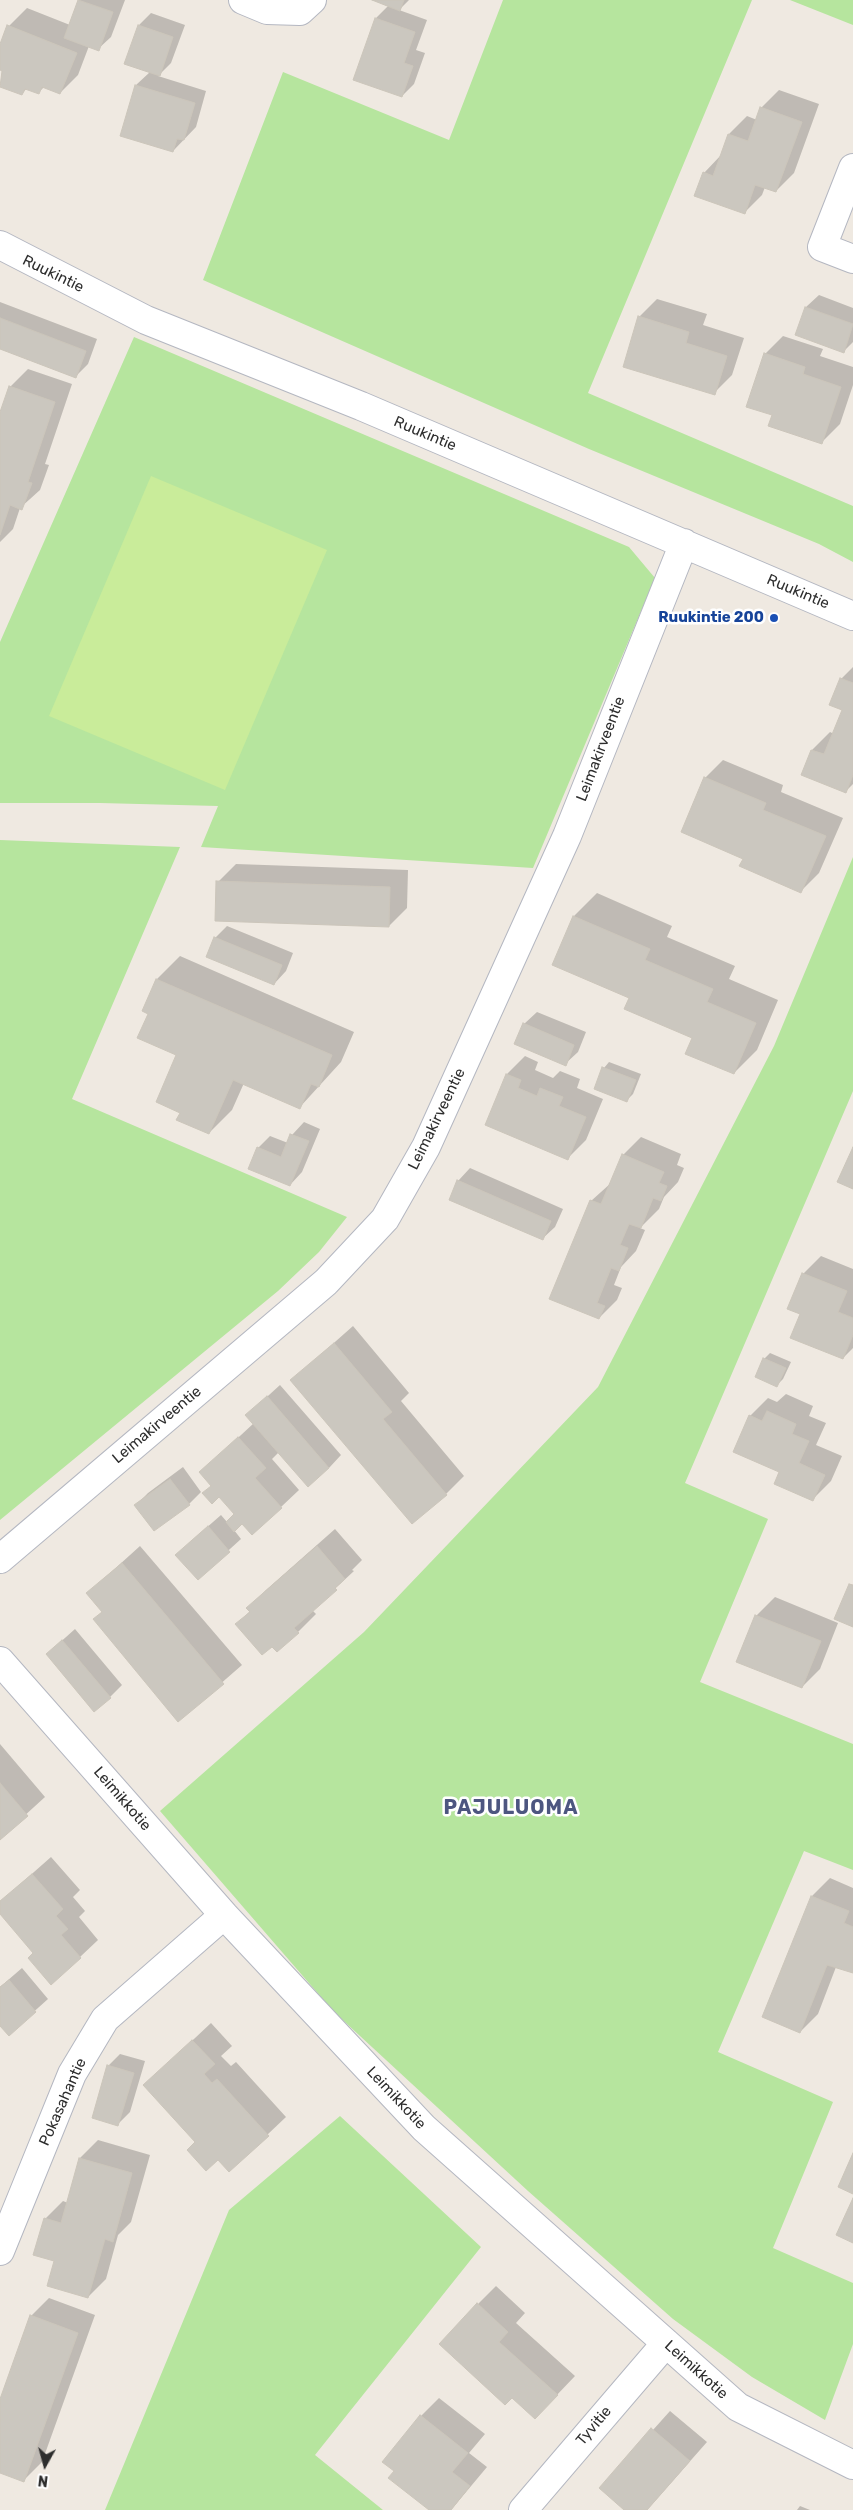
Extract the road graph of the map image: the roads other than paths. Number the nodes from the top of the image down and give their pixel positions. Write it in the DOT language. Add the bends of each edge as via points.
graph roads {
  1 [pos="243,0"];
  2 [pos="312,0"];
  3 [pos="853,168"];
  4 [pos="0,245"];
  5 [pos="853,259"];
  6 [pos="684,543"];
  7 [pos="853,616"];
  8 [pos="0,1559"];
  9 [pos="0,1661"];
  10 [pos="224,1915"];
  11 [pos="0,2251"];
  12 [pos="666,2343"];
  13 [pos="853,2465"];
  14 [pos="523,2510"];
  1 -- 2 [label="street" via="267,10 300,11"];
  3 -- 5 [label="street" via="822,246"];
  4 -- 6 [label="street, Ruukintie" via="146,320 361,406"];
  6 -- 7 [label="street, Ruukintie"];
  6 -- 8 [label="street, Leimakirveentie" via="567,836 426,1147 385,1219 326,1282"];
  9 -- 10 [label="street, Leimikkotie"];
  10 -- 11 [label="street, Pokasahantie" via="106,2019 72,2074"];
  10 -- 12 [label="street, Leimikkotie" via="424,2128"];
  12 -- 13 [label="street, Leimikkotie" via="738,2407"];
  12 -- 14 [label="street, Tyvitie"];
}
